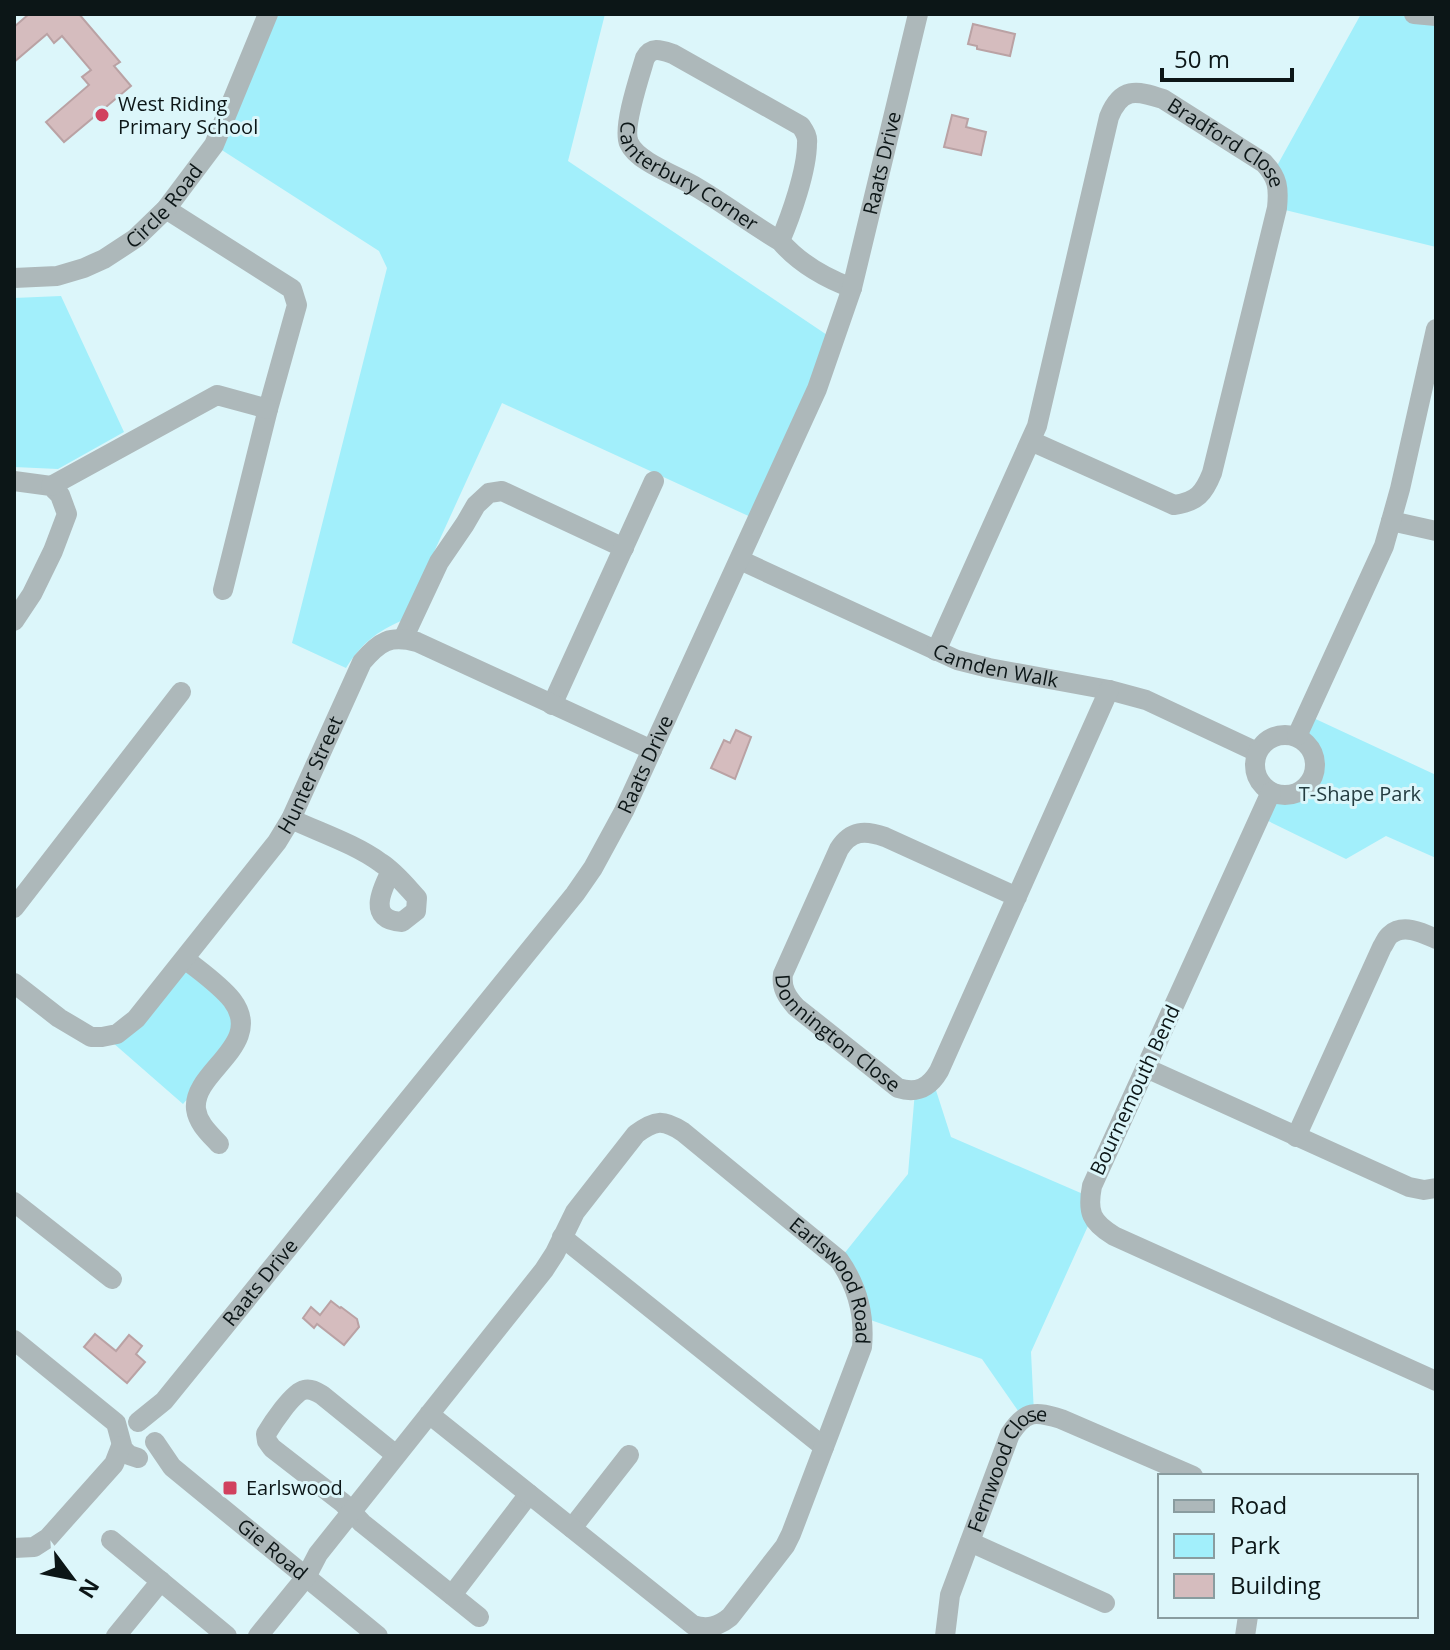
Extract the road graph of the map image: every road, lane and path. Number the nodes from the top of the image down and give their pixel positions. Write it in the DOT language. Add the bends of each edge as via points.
graph roads {
  1 [pos="268,14"];
  2 [pos="918,14"];
  3 [pos="1414,14"];
  4 [pos="1436,16"];
  5 [pos="166,209"];
  6 [pos="780,241"];
  7 [pos="14,278"];
  8 [pos="852,288"];
  9 [pos="1436,329"];
  10 [pos="268,409"];
  11 [pos="1031,441"];
  12 [pos="14,481"];
  13 [pos="654,481"];
  14 [pos="51,486"];
  15 [pos="1391,521"];
  16 [pos="1436,531"];
  17 [pos="624,548"];
  18 [pos="740,560"];
  19 [pos="223,590"];
  20 [pos="14,621"];
  21 [pos="403,639"];
  22 [pos="936,651"];
  23 [pos="1109,690"];
  24 [pos="181,692"];
  25 [pos="552,705"];
  26 [pos="1297,736"];
  27 [pos="652,750"];
  28 [pos="1257,752"];
  29 [pos="1271,792"];
  30 [pos="291,819"];
  31 [pos="391,871"];
  32 [pos="1017,897"];
  33 [pos="14,908"];
  34 [pos="1436,939"];
  35 [pos="185,959"];
  36 [pos="14,983"];
  37 [pos="1146,1068"];
  38 [pos="1296,1137"];
  39 [pos="219,1144"];
  40 [pos="1436,1188"];
  41 [pos="14,1202"];
  42 [pos="562,1237"];
  43 [pos="112,1279"];
  44 [pos="14,1340"];
  45 [pos="1436,1381"];
  46 [pos="429,1414"];
  47 [pos="133,1441"];
  48 [pos="824,1447"];
  49 [pos="396,1455"];
  50 [pos="629,1455"];
  51 [pos="1188,1474"];
  52 [pos="529,1494"];
  53 [pos="351,1511"];
  54 [pos="572,1528"];
  55 [pos="111,1540"];
  56 [pos="970,1542"];
  57 [pos="14,1548"];
  58 [pos="301,1573"];
  59 [pos="161,1581"];
  60 [pos="452,1595"];
  61 [pos="1105,1603"];
  62 [pos="479,1617"];
  63 [pos="116,1636"];
  64 [pos="227,1636"];
  65 [pos="243,1636"];
  66 [pos="258,1636"];
  67 [pos="378,1636"];
  68 [pos="945,1636"];
  1 -- 5 [label="street, Circle Road" via="214,145"];
  2 -- 8 [label="street, Raats Drive"];
  3 -- 4 [label="street"];
  5 -- 7 [label="street, Circle Road" via="104,259 57,276"];
  5 -- 10 [label="street" via="292,289 297,305"];
  6 -- 6 [label="street, Canterbury Corner" via="634,151 627,124 651,51 673,54 801,126 808,141 803,169"];
  6 -- 8 [label="street, Canterbury Corner" via="828,279"];
  8 -- 18 [label="street, Raats Drive" via="817,389"];
  9 -- 15 [label="street"];
  10 -- 14 [label="street" via="217,395"];
  10 -- 19 [label="street"];
  11 -- 11 [label="street, Bradford Close" via="1109,117 1123,96 1147,93 1264,163 1277,183 1277,208 1212,473 1202,493 1174,505"];
  11 -- 22 [label="street, Bradford Close"];
  12 -- 14 [label="street"];
  13 -- 17 [label="street"];
  14 -- 20 [label="street" via="66,508 65,521"];
  15 -- 16 [label="street"];
  15 -- 26 [label="street"];
  17 -- 21 [label="street" via="502,491 489,493 439,562"];
  17 -- 25 [label="street"];
  18 -- 22 [label="street, Camden Walk"];
  18 -- 27 [label="street, Raats Drive"];
  21 -- 25 [label="street"];
  21 -- 30 [label="street, Hunter Street" via="376,646 362,662"];
  22 -- 23 [label="street, Camden Walk" via="989,668"];
  23 -- 28 [label="street, Camden Walk" via="1146,700"];
  23 -- 32 [label="street, Donnington Close"];
  24 -- 33 [label="street"];
  25 -- 27 [label="street"];
  26 -- 28 [label="street" via="1272,737"];
  26 -- 29 [label="street" via="1311,749 1314,775 1293,795"];
  27 -- 47 [label="street, Raats Drive" via="609,840 575,894"];
  28 -- 29 [label="street" via="1258,780"];
  29 -- 37 [label="street, Bournemouth Bend"];
  30 -- 31 [label="street" via="362,851"];
  30 -- 35 [label="street, Hunter Street"];
  32 -- 32 [label="street, Donnington Close" via="939,1071 925,1088 898,1088 796,1007 785,992 783,974 839,849 852,834 885,837"];
  34 -- 38 [label="street" via="1411,930 1390,934"];
  35 -- 36 [label="street, Hunter Street" via="136,1019 117,1034 102,1037 82,1033"];
  35 -- 39 [label="street" via="221,988 239,1014 238,1038 197,1099 201,1125"];
  37 -- 38 [label="street"];
  37 -- 45 [label="street, Bournemouth Bend" via="1092,1186 1092,1217 1102,1228"];
  38 -- 40 [label="street" via="1409,1187"];
  41 -- 43 [label="street"];
  42 -- 46 [label="street, Earlswood Road" via="544,1270"];
  42 -- 48 [label="street"];
  42 -- 48 [label="street, Earlswood Road" via="575,1212 636,1134 660,1122 683,1132 839,1260 850,1275 861,1310 862,1347"];
  44 -- 47 [label="street, Gie Road"];
  46 -- 49 [label="street, Earlswood Road"];
  46 -- 52 [label="street, Earlswood Road"];
  47 -- 57 [label="street, Raats Drive" via="48,1538 34,1547"];
  47 -- 58 [label="street, Gie Road" via="168,1463"];
  48 -- 54 [label="street, Earlswood Road" via="785,1546 722,1624 693,1625"];
  49 -- 53 [label="street, Earlswood Road"];
  49 -- 53 [label="street" via="322,1395 313,1390 297,1393 269,1428 267,1441"];
  50 -- 54 [label="street"];
  51 -- 56 [label="street, Fernwood Close" via="1061,1419 1029,1414 1010,1434"];
  52 -- 54 [label="street, Earlswood Road"];
  52 -- 60 [label="street"];
  53 -- 58 [label="street, Earlswood Road"];
  53 -- 60 [label="street"];
  55 -- 59 [label="street"];
  56 -- 61 [label="street"];
  56 -- 68 [label="street, Fernwood Close" via="950,1595"];
  58 -- 65 [label="street"];
  58 -- 66 [label="street"];
  58 -- 67 [label="street, Gie Road"];
  59 -- 63 [label="street"];
  59 -- 64 [label="street"];
  60 -- 62 [label="street"];
}
